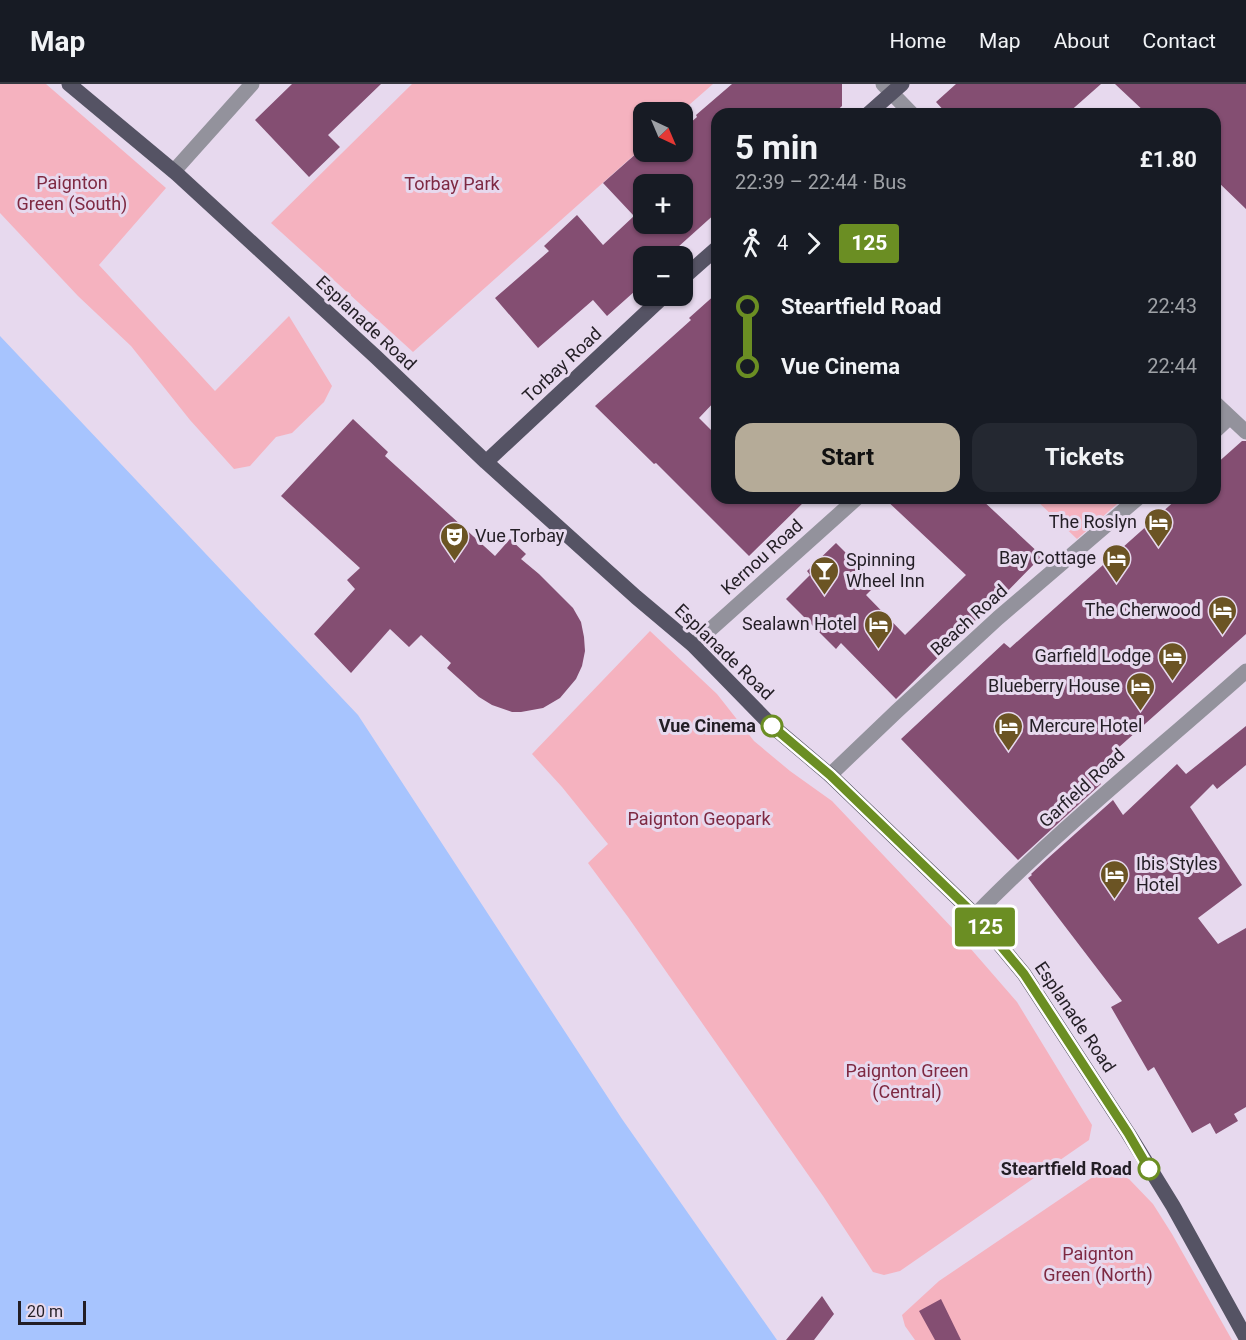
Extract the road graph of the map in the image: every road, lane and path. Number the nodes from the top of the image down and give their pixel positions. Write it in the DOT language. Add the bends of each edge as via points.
graph roads {
  1 [pos="69,84"];
  2 [pos="252,84"];
  3 [pos="892,87"];
  4 [pos="873,108"];
  5 [pos="908,108"];
  6 [pos="174,171"];
  7 [pos="711,253"];
  8 [pos="693,269"];
  9 [pos="653,306"];
  10 [pos="1221,408"];
  11 [pos="1230,417"];
  12 [pos="1221,425"];
  13 [pos="1246,432"];
  14 [pos="486,462"];
  15 [pos="850,504"];
  16 [pos="1131,504"];
  17 [pos="693,645"];
  18 [pos="1246,671"];
  19 [pos="830,775"];
  20 [pos="975,915"];
  21 [pos="1246,1338"];
  1 -- 6 [label="main road, Esplanade Road"];
  2 -- 6 [label="street"];
  3 -- 4 [label="main road"];
  3 -- 5 [label="street"];
  6 -- 14 [label="main road, Esplanade Road"];
  7 -- 8 [label="main road"];
  9 -- 14 [label="main road, Torbay Road"];
  10 -- 11 [label="street"];
  11 -- 12 [label="street"];
  11 -- 13 [label="street"];
  14 -- 17 [label="main road, Esplanade Road"];
  15 -- 17 [label="street, Kernou Road"];
  16 -- 19 [label="street, Beach Road" via="998,618"];
  17 -- 19 [label="main road, Esplanade Road" via="774,727"];
  18 -- 20 [label="street, Garfield Road" via="1011,877"];
  19 -- 20 [label="main road, Esplanade Road"];
  20 -- 21 [label="main road, Esplanade Road" via="1024,974 1128,1133"];
}
